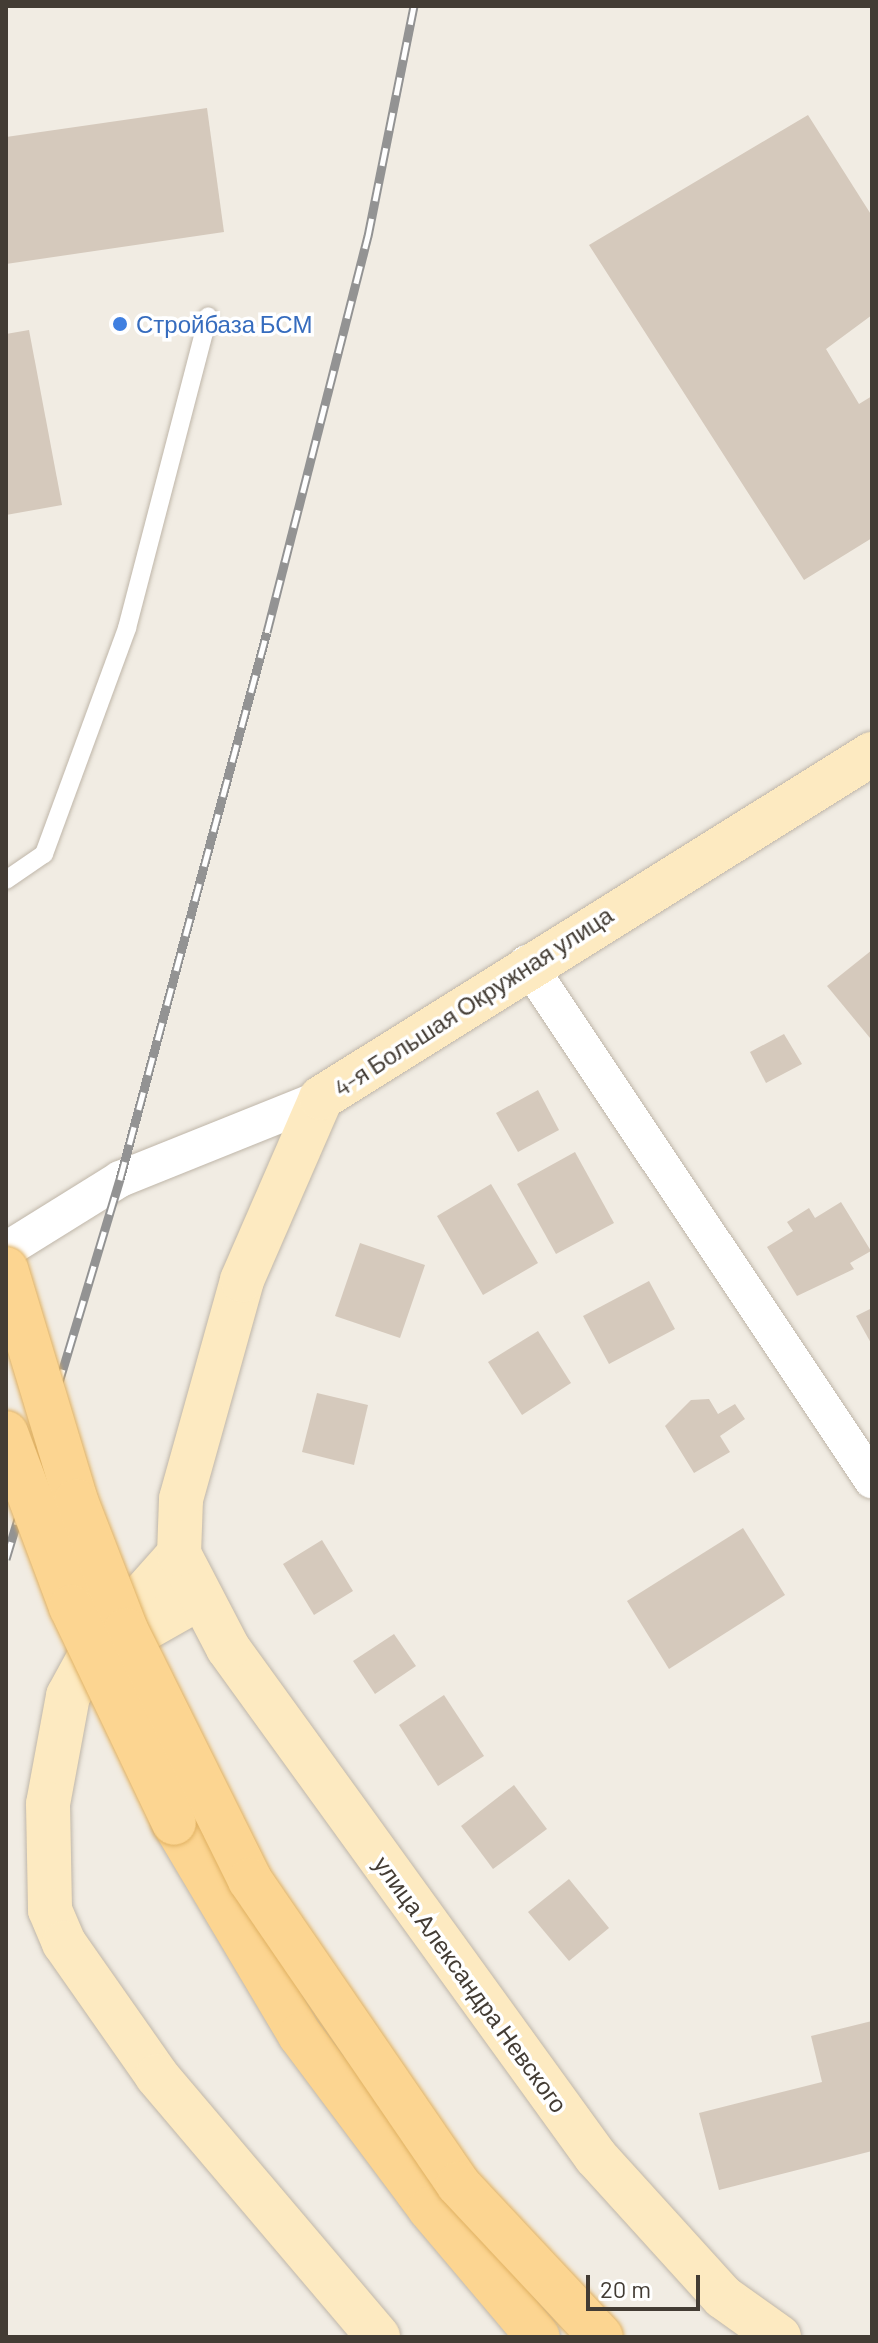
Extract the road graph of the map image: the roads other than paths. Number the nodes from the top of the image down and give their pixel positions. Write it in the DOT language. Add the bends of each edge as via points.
graph roads {
  1 [pos="208,316"];
  2 [pos="872,754"];
  3 [pos="6,880"];
  4 [pos="527,963"];
  5 [pos="321,1098"];
  6 [pos="6,1250"];
  7 [pos="6,1269"];
  8 [pos="6,1433"];
  9 [pos="872,1480"];
  10 [pos="179,1554"];
  11 [pos="199,1598"];
  12 [pos="55,1757"];
  13 [pos="378,2337"];
  14 [pos="538,2337"];
  15 [pos="601,2337"];
  16 [pos="779,2337"];
  1 -- 3 [label="lane" via="127,628 44,854"];
  2 -- 4 [label="street, 4-я Большая Окружная улица"];
  4 -- 5 [label="street, 4-я Большая Окружная улица"];
  4 -- 9 [label="street"];
  5 -- 6 [label="street" via="120,1179"];
  5 -- 10 [label="street, 4-я Большая Окружная улица" via="221,1342 181,1499"];
  7 -- 15 [label="main road, bridge" via="76,1501 126,1630 250,1880 458,2184"];
  8 -- 14 [label="main road, bridge" via="71,1607 174,1823 300,2035 420,2197"];
  10 -- 11 [label="street, улица Александра Невского"];
  10 -- 12 [label="street" via="92,1652 68,1696"];
  11 -- 12 [label="street" via="143,1630 111,1664"];
  11 -- 16 [label="street, улица Александра Невского" via="596,2157 723,2297"];
  12 -- 13 [label="street" via="46,1854 50,1910 64,1943 242,2184"];
}
